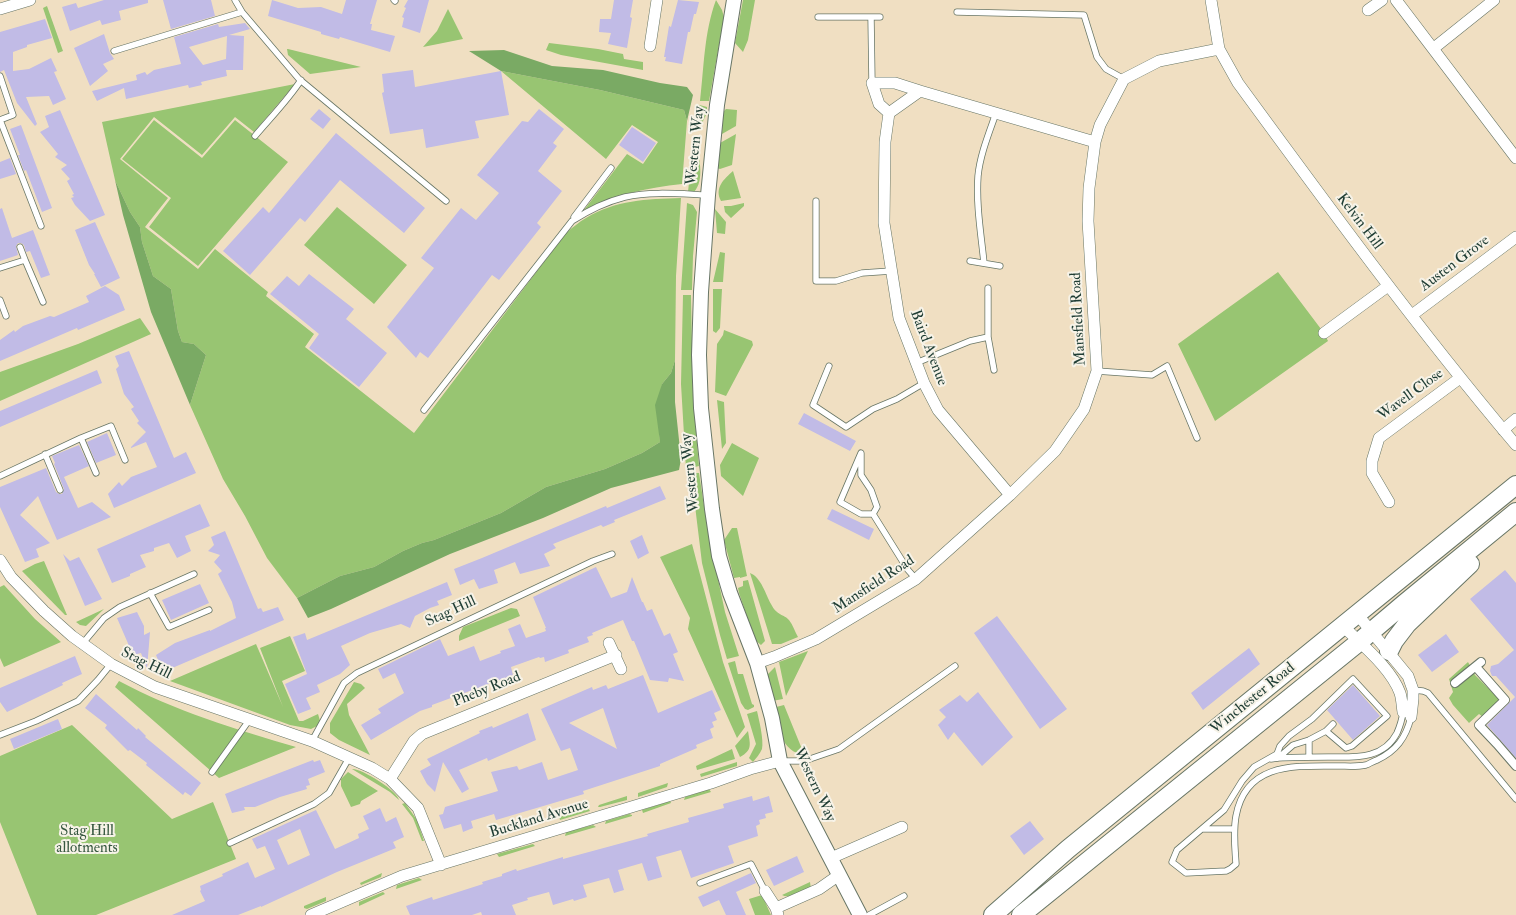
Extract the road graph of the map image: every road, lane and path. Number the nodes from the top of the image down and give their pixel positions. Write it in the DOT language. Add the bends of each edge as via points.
graph roads {
  1 [pos="30,0"];
  2 [pos="235,0"];
  3 [pos="657,0"];
  4 [pos="734,0"];
  5 [pos="1211,0"];
  6 [pos="1382,0"];
  7 [pos="1396,0"];
  8 [pos="1494,0"];
  9 [pos="0,9"];
  10 [pos="1368,10"];
  11 [pos="242,12"];
  12 [pos="956,12"];
  13 [pos="818,17"];
  14 [pos="871,17"];
  15 [pos="880,17"];
  16 [pos="650,46"];
  17 [pos="1434,48"];
  18 [pos="1219,49"];
  19 [pos="114,51"];
  20 [pos="0,76"];
  21 [pos="1124,79"];
  22 [pos="301,80"];
  23 [pos="872,83"];
  24 [pos="920,91"];
  25 [pos="996,113"];
  26 [pos="889,114"];
  27 [pos="0,120"];
  28 [pos="255,136"];
  29 [pos="1095,142"];
  30 [pos="1516,158"];
  31 [pos="611,168"];
  32 [pos="708,195"];
  33 [pos="446,201"];
  34 [pos="816,201"];
  35 [pos="572,221"];
  36 [pos="41,226"];
  37 [pos="1516,237"];
  38 [pos="20,247"];
  39 [pos="25,260"];
  40 [pos="970,262"];
  41 [pos="984,263"];
  42 [pos="1000,266"];
  43 [pos="0,268"];
  44 [pos="891,271"];
  45 [pos="1388,286"];
  46 [pos="988,288"];
  47 [pos="0,300"];
  48 [pos="43,302"];
  49 [pos="1412,315"];
  50 [pos="6,316"];
  51 [pos="1324,333"];
  52 [pos="988,337"];
  53 [pos="916,363"];
  54 [pos="829,366"];
  55 [pos="994,370"];
  56 [pos="1097,371"];
  57 [pos="1460,378"];
  58 [pos="924,383"];
  59 [pos="424,410"];
  60 [pos="1516,419"];
  61 [pos="1503,430"];
  62 [pos="81,438"];
  63 [pos="1197,438"];
  64 [pos="1516,445"];
  65 [pos="45,454"];
  66 [pos="125,460"];
  67 [pos="96,473"];
  68 [pos="0,476"];
  69 [pos="1516,485"];
  70 [pos="60,490"];
  71 [pos="1010,495"];
  72 [pos="1389,502"];
  73 [pos="1516,513"];
  74 [pos="873,514"];
  75 [pos="612,554"];
  76 [pos="0,560"];
  77 [pos="194,574"];
  78 [pos="916,579"];
  79 [pos="150,593"];
  80 [pos="209,610"];
  81 [pos="1357,614"];
  82 [pos="1343,626"];
  83 [pos="1366,637"];
  84 [pos="83,643"];
  85 [pos="610,643"];
  86 [pos="1389,652"];
  87 [pos="616,655"];
  88 [pos="756,663"];
  89 [pos="111,664"];
  90 [pos="955,666"];
  91 [pos="622,669"];
  92 [pos="1456,683"];
  93 [pos="1413,690"];
  94 [pos="1407,714"];
  95 [pos="250,720"];
  96 [pos="1333,724"];
  97 [pos="1326,731"];
  98 [pos="0,735"];
  99 [pos="1309,740"];
  100 [pos="312,741"];
  101 [pos="1309,757"];
  102 [pos="348,758"];
  103 [pos="1278,758"];
  104 [pos="780,761"];
  105 [pos="1263,762"];
  106 [pos="1516,766"];
  107 [pos="212,772"];
  108 [pos="390,779"];
  109 [pos="1516,799"];
  110 [pos="902,827"];
  111 [pos="1204,829"];
  112 [pos="1234,829"];
  113 [pos="230,843"];
  114 [pos="831,858"];
  115 [pos="440,865"];
  116 [pos="840,875"];
  117 [pos="700,883"];
  118 [pos="765,891"];
  119 [pos="904,896"];
  120 [pos="777,912"];
  121 [pos="311,915"];
  122 [pos="860,915"];
  123 [pos="869,915"];
  124 [pos="993,915"];
  125 [pos="1021,915"];
  1 -- 9 [label="street"];
  2 -- 11 [label="lane"];
  3 -- 16 [label="street"];
  4 -- 32 [label="street, Western Way" via="719,84"];
  5 -- 18 [label="street, Kelvin Hill"];
  6 -- 10 [label="street"];
  7 -- 17 [label="street"];
  8 -- 17 [label="street"];
  11 -- 19 [label="lane"];
  11 -- 22 [label="lane"];
  12 -- 21 [label="lane" via="1084,15 1097,56 1106,69"];
  13 -- 14 [label="lane"];
  14 -- 15 [label="lane"];
  14 -- 23 [label="lane"];
  17 -- 30 [label="street"];
  18 -- 21 [label="street" via="1159,61"];
  18 -- 45 [label="street, Kelvin Hill" via="1238,83"];
  20 -- 27 [label="lane" via="13,115"];
  21 -- 29 [label="street, Mansfield Road" via="1100,125"];
  22 -- 28 [label="lane" via="290,97"];
  22 -- 33 [label="lane"];
  23 -- 24 [label="street" via="895,84"];
  23 -- 26 [label="street" via="879,104"];
  24 -- 25 [label="street"];
  24 -- 26 [label="street"];
  25 -- 29 [label="street"];
  25 -- 41 [label="lane" via="978,175"];
  26 -- 44 [label="street, Baird Avenue" via="885,142 884,223"];
  27 -- 36 [label="lane"];
  29 -- 56 [label="street, Mansfield Road" via="1088,221"];
  31 -- 35 [label="lane"];
  32 -- 35 [label="lane" via="651,194 626,197 604,203"];
  32 -- 88 [label="street, Western Way" via="700,292 701,408 719,556"];
  34 -- 44 [label="lane" via="816,281 836,281 862,273"];
  35 -- 59 [label="lane"];
  37 -- 49 [label="street, Austen Grove"];
  38 -- 39 [label="lane"];
  39 -- 43 [label="lane"];
  39 -- 48 [label="lane"];
  40 -- 41 [label="lane"];
  41 -- 42 [label="lane"];
  44 -- 53 [label="street, Baird Avenue" via="899,318"];
  45 -- 49 [label="street, Kelvin Hill"];
  45 -- 51 [label="street"];
  46 -- 52 [label="lane"];
  47 -- 50 [label="lane"];
  49 -- 57 [label="street, Kelvin Hill"];
  52 -- 53 [label="lane" via="970,341"];
  52 -- 55 [label="lane"];
  53 -- 58 [label="street, Baird Avenue"];
  54 -- 58 [label="lane" via="813,405 846,427 873,409"];
  56 -- 63 [label="lane" via="1152,375 1167,366"];
  56 -- 71 [label="street, Mansfield Road" via="1084,409 1055,451"];
  57 -- 61 [label="street, Kelvin Hill"];
  57 -- 72 [label="street, Wavell Close" via="1378,438 1372,461 1372,473"];
  58 -- 71 [label="street, Baird Avenue" via="938,410"];
  60 -- 61 [label="street"];
  61 -- 64 [label="street, Kelvin Hill"];
  62 -- 65 [label="lane"];
  62 -- 66 [label="lane" via="111,426"];
  62 -- 67 [label="lane"];
  65 -- 68 [label="lane"];
  65 -- 70 [label="lane"];
  69 -- 81 [label="main road, Winchester Road"];
  71 -- 78 [label="street, Mansfield Road"];
  73 -- 83 [label="main road, Winchester Road"];
  73 -- 86 [label="main road" via="1497,537 1407,624"];
  74 -- 74 [label="lane" via="861,514 840,502 861,453 861,475 871,490 877,507"];
  74 -- 78 [label="lane"];
  75 -- 100 [label="lane, Stag Hill" via="356,673 344,683"];
  76 -- 84 [label="street, Stag Hill" via="11,576 44,611"];
  77 -- 79 [label="lane"];
  78 -- 88 [label="street, Mansfield Road" via="816,639"];
  79 -- 80 [label="lane" via="169,627"];
  79 -- 84 [label="lane" via="120,607 104,618"];
  81 -- 82 [label="main road, Winchester Road"];
  81 -- 83 [label="street"];
  82 -- 83 [label="street"];
  82 -- 124 [label="main road, Winchester Road" via="1068,849"];
  83 -- 86 [label="street"];
  83 -- 94 [label="street" via="1396,684"];
  83 -- 125 [label="main road, Winchester Road"];
  84 -- 89 [label="street, Stag Hill"];
  85 -- 87 [label="street"];
  86 -- 93 [label="street" via="1408,676"];
  87 -- 91 [label="street"];
  87 -- 108 [label="street, Pheby Road" via="422,734 414,741"];
  88 -- 104 [label="street, Western Way" via="772,718"];
  89 -- 95 [label="street, Stag Hill" via="155,687"];
  89 -- 98 [label="lane" via="78,701"];
  90 -- 104 [label="lane" via="839,749 804,761"];
  92 -- 106 [label="street" via="1479,664 1505,700 1479,725"];
  93 -- 94 [label="street" via="1414,699"];
  93 -- 109 [label="lane" via="1428,693"];
  94 -- 101 [label="lane" via="1392,741 1370,755"];
  94 -- 112 [label="lane" via="1408,728 1399,744 1389,754 1366,765 1287,768 1254,780 1240,802"];
  95 -- 100 [label="street, Stag Hill"];
  95 -- 107 [label="lane"];
  96 -- 97 [label="lane"];
  97 -- 99 [label="lane"];
  97 -- 105 [label="lane" via="1346,748 1387,716 1353,679 1312,719 1289,736 1277,754"];
  99 -- 101 [label="lane"];
  99 -- 103 [label="lane" via="1293,745"];
  100 -- 102 [label="street, Stag Hill"];
  101 -- 103 [label="lane"];
  102 -- 108 [label="street, Stag Hill"];
  102 -- 113 [label="lane" via="329,793 314,804"];
  103 -- 105 [label="lane"];
  104 -- 114 [label="street, Western Way"];
  104 -- 115 [label="street, Buckland Avenue"];
  105 -- 111 [label="lane" via="1254,767 1224,810"];
  108 -- 115 [label="street, Stag Hill" via="418,808"];
  110 -- 114 [label="street"];
  111 -- 112 [label="lane"];
  111 -- 112 [label="lane" via="1177,850 1172,862 1186,873 1226,871 1236,864"];
  114 -- 116 [label="street, Western Way"];
  115 -- 121 [label="street, Buckland Avenue" via="402,876"];
  116 -- 120 [label="street"];
  116 -- 122 [label="street, Western Way"];
  117 -- 118 [label="lane" via="751,864"];
  118 -- 120 [label="street"];
  119 -- 123 [label="lane"];
}
